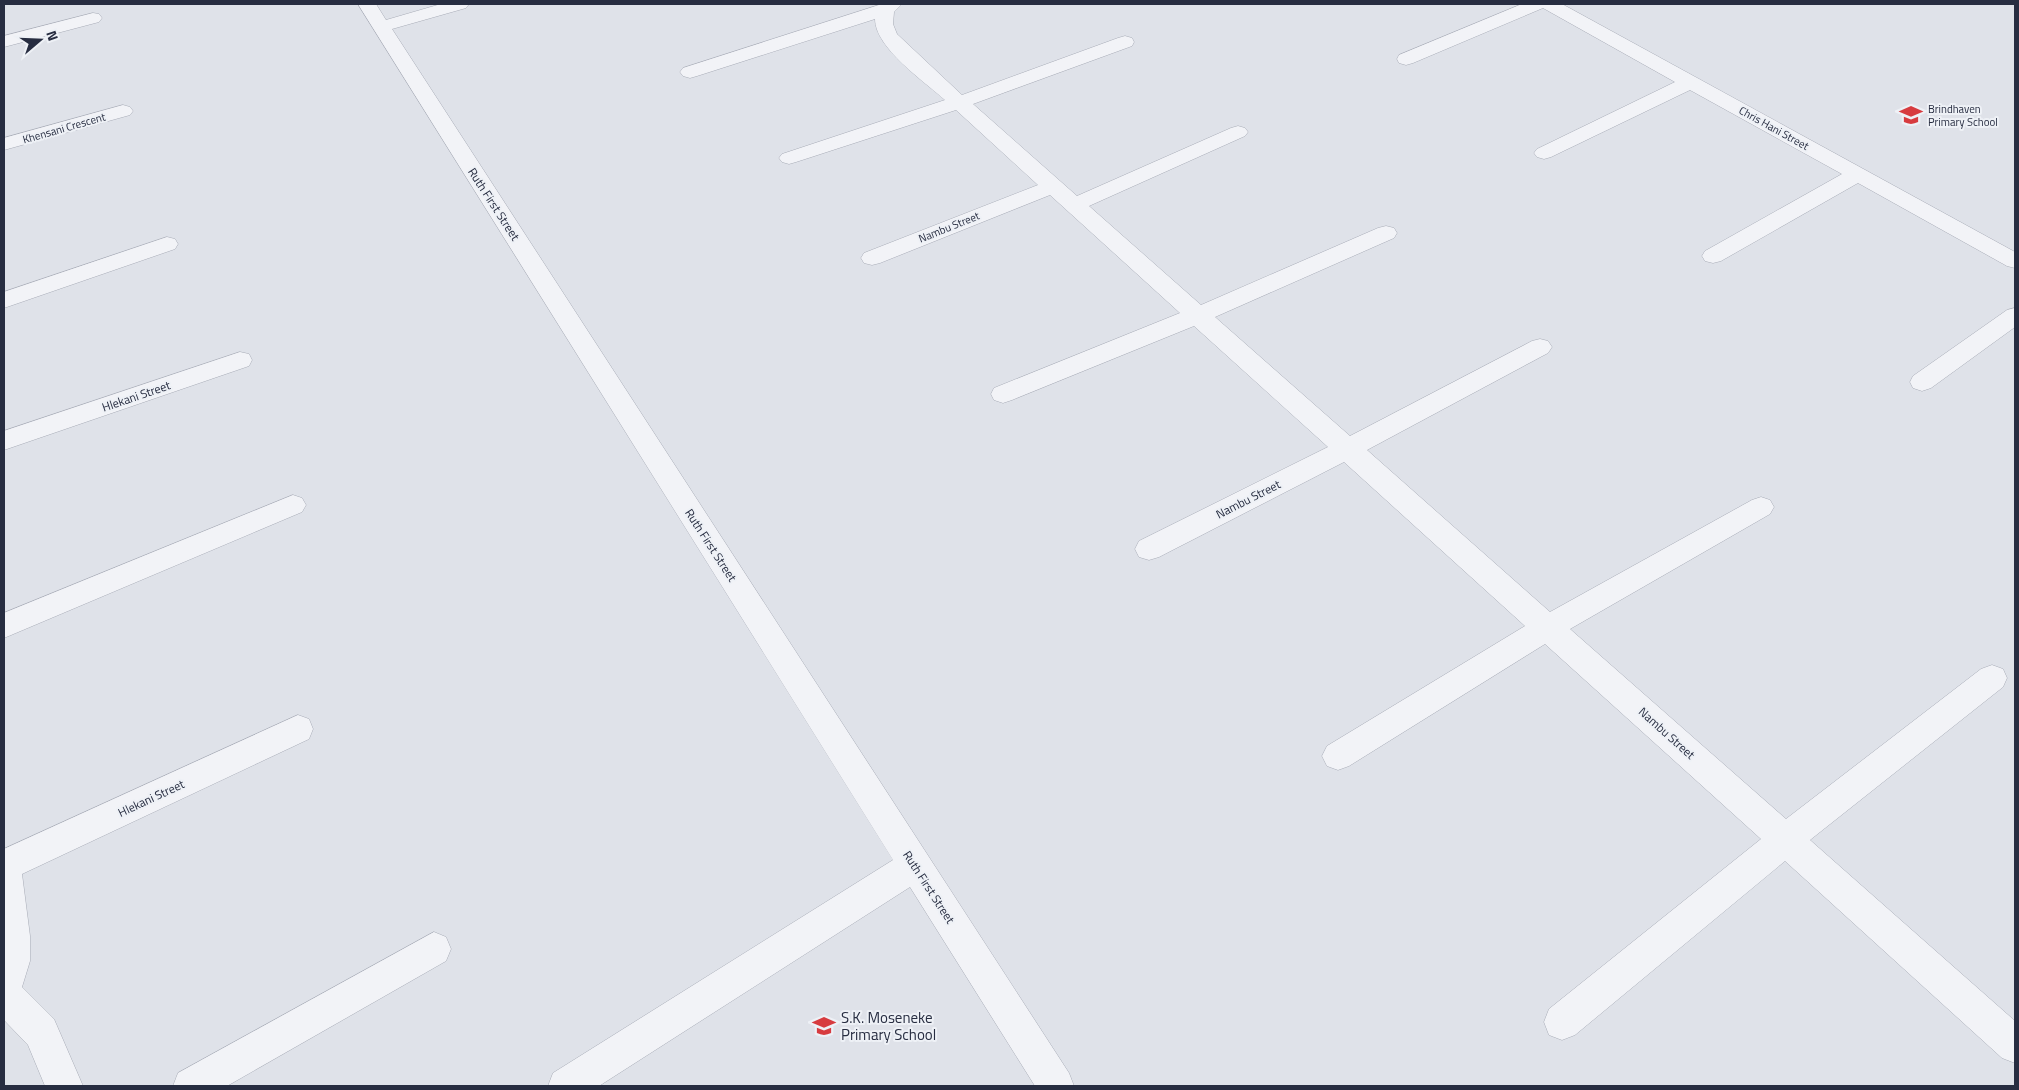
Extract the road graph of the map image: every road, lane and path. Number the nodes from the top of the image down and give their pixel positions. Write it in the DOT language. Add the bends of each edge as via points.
graph roads {
  1 [pos="367,4"];
  2 [pos="460,4"];
  3 [pos="1537,4"];
  4 [pos="1549,4"];
  5 [pos="889,7"];
  6 [pos="93,18"];
  7 [pos="381,27"];
  8 [pos="4,42"];
  9 [pos="1125,42"];
  10 [pos="1406,59"];
  11 [pos="690,72"];
  12 [pos="1690,82"];
  13 [pos="960,102"];
  14 [pos="124,111"];
  15 [pos="1238,132"];
  16 [pos="4,144"];
  17 [pos="1544,153"];
  18 [pos="789,158"];
  19 [pos="1858,174"];
  20 [pos="1054,186"];
  21 [pos="1074,204"];
  22 [pos="1386,233"];
  23 [pos="167,244"];
  24 [pos="1713,256"];
  25 [pos="872,258"];
  26 [pos="2015,261"];
  27 [pos="4,300"];
  28 [pos="1198,315"];
  29 [pos="2015,316"];
  30 [pos="1540,347"];
  31 [pos="240,360"];
  32 [pos="1922,382"];
  33 [pos="1004,394"];
  34 [pos="4,442"];
  35 [pos="1347,448"];
  36 [pos="293,505"];
  37 [pos="1761,506"];
  38 [pos="1149,549"];
  39 [pos="4,626"];
  40 [pos="1548,627"];
  41 [pos="1992,678"];
  42 [pos="298,729"];
  43 [pos="1338,756"];
  44 [pos="1785,840"];
  45 [pos="915,865"];
  46 [pos="4,866"];
  47 [pos="434,949"];
  48 [pos="4,987"];
  49 [pos="4,995"];
  50 [pos="1562,1022"];
  51 [pos="2015,1044"];
  52 [pos="64,1086"];
  53 [pos="191,1086"];
  54 [pos="566,1086"];
  55 [pos="1056,1086"];
  1 -- 7 [label="street, Ruth First Street"];
  2 -- 7 [label="street"];
  3 -- 10 [label="street"];
  4 -- 12 [label="street, Chris Hani Street"];
  5 -- 11 [label="street"];
  5 -- 13 [label="street, Nambu Street" via="883,23 887,37"];
  6 -- 8 [label="street"];
  7 -- 45 [label="street, Ruth First Street"];
  9 -- 13 [label="street"];
  12 -- 17 [label="street"];
  12 -- 19 [label="street, Chris Hani Street"];
  13 -- 18 [label="street"];
  13 -- 20 [label="street, Nambu Street"];
  14 -- 16 [label="street, Khensani Crescent"];
  15 -- 21 [label="street"];
  19 -- 24 [label="street"];
  19 -- 26 [label="street, Chris Hani Street"];
  20 -- 21 [label="street, Nambu Street"];
  20 -- 25 [label="street, Nambu Street"];
  21 -- 28 [label="street, Nambu Street"];
  22 -- 28 [label="street"];
  23 -- 27 [label="street"];
  28 -- 33 [label="street"];
  28 -- 35 [label="street, Nambu Street"];
  29 -- 32 [label="street"];
  30 -- 35 [label="street, Nambu Street"];
  31 -- 34 [label="street, Hlekani Street"];
  35 -- 38 [label="street, Nambu Street"];
  35 -- 40 [label="street, Nambu Street"];
  36 -- 39 [label="street"];
  37 -- 40 [label="street"];
  40 -- 43 [label="street"];
  40 -- 44 [label="street, Nambu Street"];
  41 -- 44 [label="street"];
  42 -- 46 [label="street, Hlekani Street"];
  44 -- 50 [label="street"];
  44 -- 51 [label="street, Nambu Street"];
  45 -- 54 [label="street"];
  45 -- 55 [label="street, Ruth First Street"];
  46 -- 48 [label="street, Hlekani Street" via="13,944 12,961"];
  47 -- 53 [label="street"];
  49 -- 52 [label="street" via="41,1032"];
}
